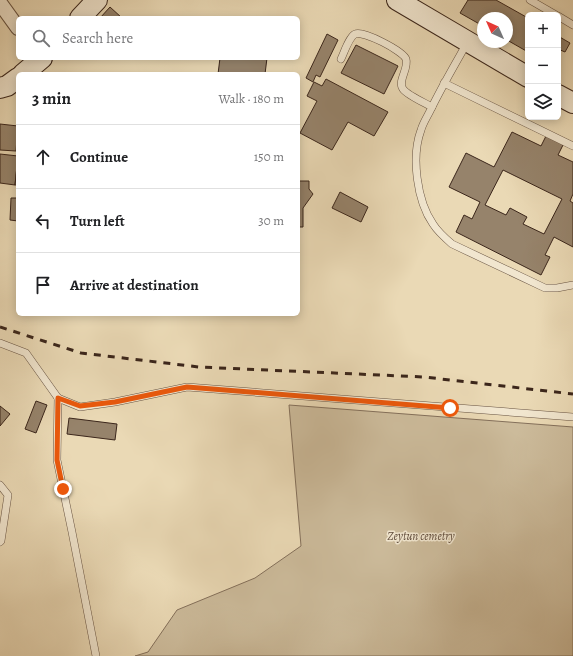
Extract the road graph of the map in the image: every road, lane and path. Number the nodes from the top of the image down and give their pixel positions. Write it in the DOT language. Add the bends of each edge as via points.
graph roads {
  1 [pos="397,0"];
  2 [pos="530,0"];
  3 [pos="94,1"];
  4 [pos="0,3"];
  5 [pos="550,12"];
  6 [pos="82,16"];
  7 [pos="561,18"];
  8 [pos="16,25"];
  9 [pos="573,25"];
  10 [pos="468,41"];
  11 [pos="341,58"];
  12 [pos="40,60"];
  13 [pos="25,72"];
  14 [pos="525,75"];
  15 [pos="444,83"];
  16 [pos="432,106"];
  17 [pos="573,146"];
  18 [pos="573,285"];
  19 [pos="0,343"];
  20 [pos="58,398"];
  21 [pos="573,417"];
  22 [pos="0,485"];
  23 [pos="0,542"];
  24 [pos="96,656"];
  1 -- 10 [label="street"];
  2 -- 5 [label="lane"];
  3 -- 6 [label="street"];
  4 -- 8 [label="street"];
  7 -- 9 [label="lane"];
  10 -- 14 [label="street"];
  10 -- 15 [label="lane"];
  11 -- 16 [label="lane" via="355,34 369,37 393,48 406,60 401,84 403,90"];
  12 -- 13 [label="street"];
  15 -- 16 [label="lane"];
  15 -- 17 [label="lane"];
  16 -- 18 [label="lane" via="421,130 416,161 423,205 433,223 452,244 545,288"];
  19 -- 20 [label="lane" via="26,353"];
  20 -- 21 [label="lane" via="80,406 115,402 187,387"];
  20 -- 24 [label="lane" via="57,460"];
  22 -- 23 [label="lane" via="8,494"];
}
